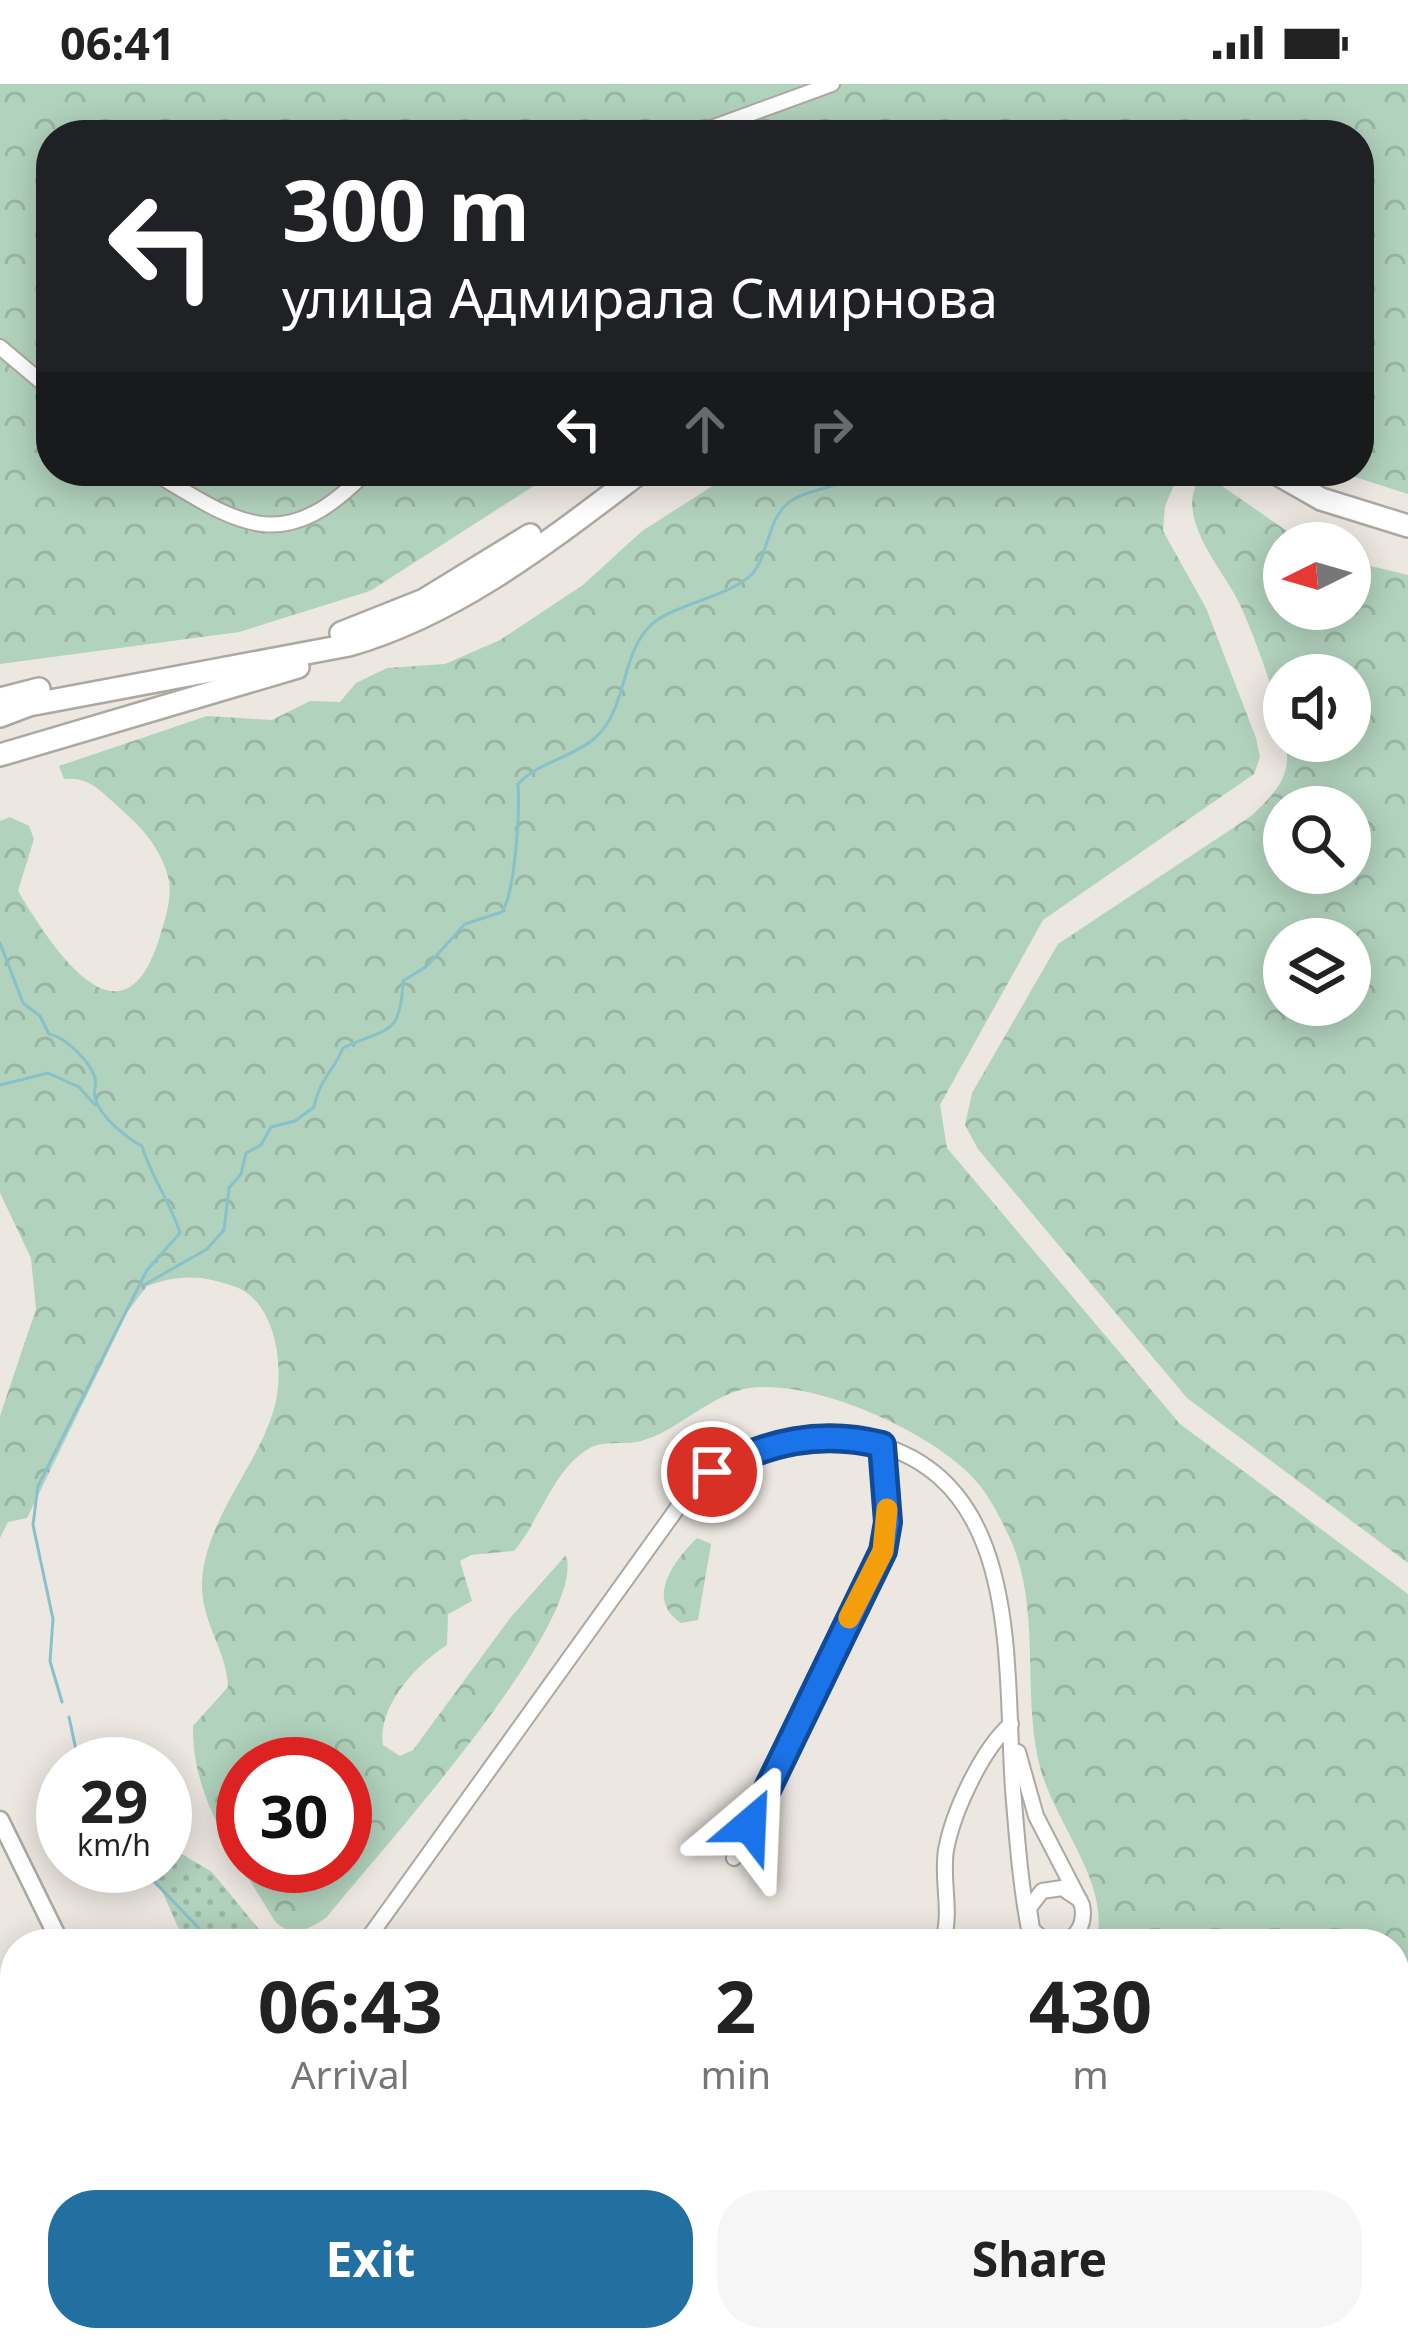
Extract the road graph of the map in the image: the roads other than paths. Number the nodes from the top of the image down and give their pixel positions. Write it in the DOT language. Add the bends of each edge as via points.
graph roads {
  1 [pos="832,84"];
  2 [pos="733,120"];
  3 [pos="0,347"];
  4 [pos="36,377"];
  5 [pos="176,486"];
  6 [pos="349,486"];
  7 [pos="597,486"];
  8 [pos="621,486"];
  9 [pos="1299,486"];
  10 [pos="1324,486"];
  11 [pos="1408,511"];
  12 [pos="1408,526"];
  13 [pos="349,645"];
  14 [pos="0,699"];
  15 [pos="0,716"];
  16 [pos="0,755"];
  17 [pos="882,1445"];
  18 [pos="1011,1724"];
  19 [pos="0,1820"];
  20 [pos="734,1858"];
  21 [pos="1080,1900"];
  22 [pos="1028,1919"];
  23 [pos="54,1929"];
  24 [pos="375,1929"];
  25 [pos="948,1929"];
  26 [pos="1030,1929"];
  27 [pos="1036,1929"];
  28 [pos="1078,1929"];
  1 -- 2 [label="street"];
  3 -- 4 [label="street"];
  5 -- 6 [label="street" via="263,527 314,516"];
  7 -- 14 [label="highway" via="459,582 354,629"];
  8 -- 13 [label="highway" via="469,594 398,631"];
  9 -- 12 [label="highway"];
  10 -- 11 [label="highway"];
  13 -- 15 [label="highway"];
  13 -- 16 [label="highway" via="297,668"];
  17 -- 18 [label="street" via="950,1490 986,1542 1005,1616"];
  17 -- 20 [label="street" via="883,1551"];
  17 -- 24 [label="street" via="841,1437 778,1443 712,1472 686,1496"];
  18 -- 21 [label="street" via="1036,1816"];
  18 -- 22 [label="street"];
  18 -- 25 [label="street" via="971,1788 946,1850"];
  19 -- 23 [label="main road"];
  21 -- 22 [label="street" via="1049,1888 1032,1901"];
  21 -- 28 [label="street"];
  22 -- 26 [label="street"];
  22 -- 27 [label="street"];
}
